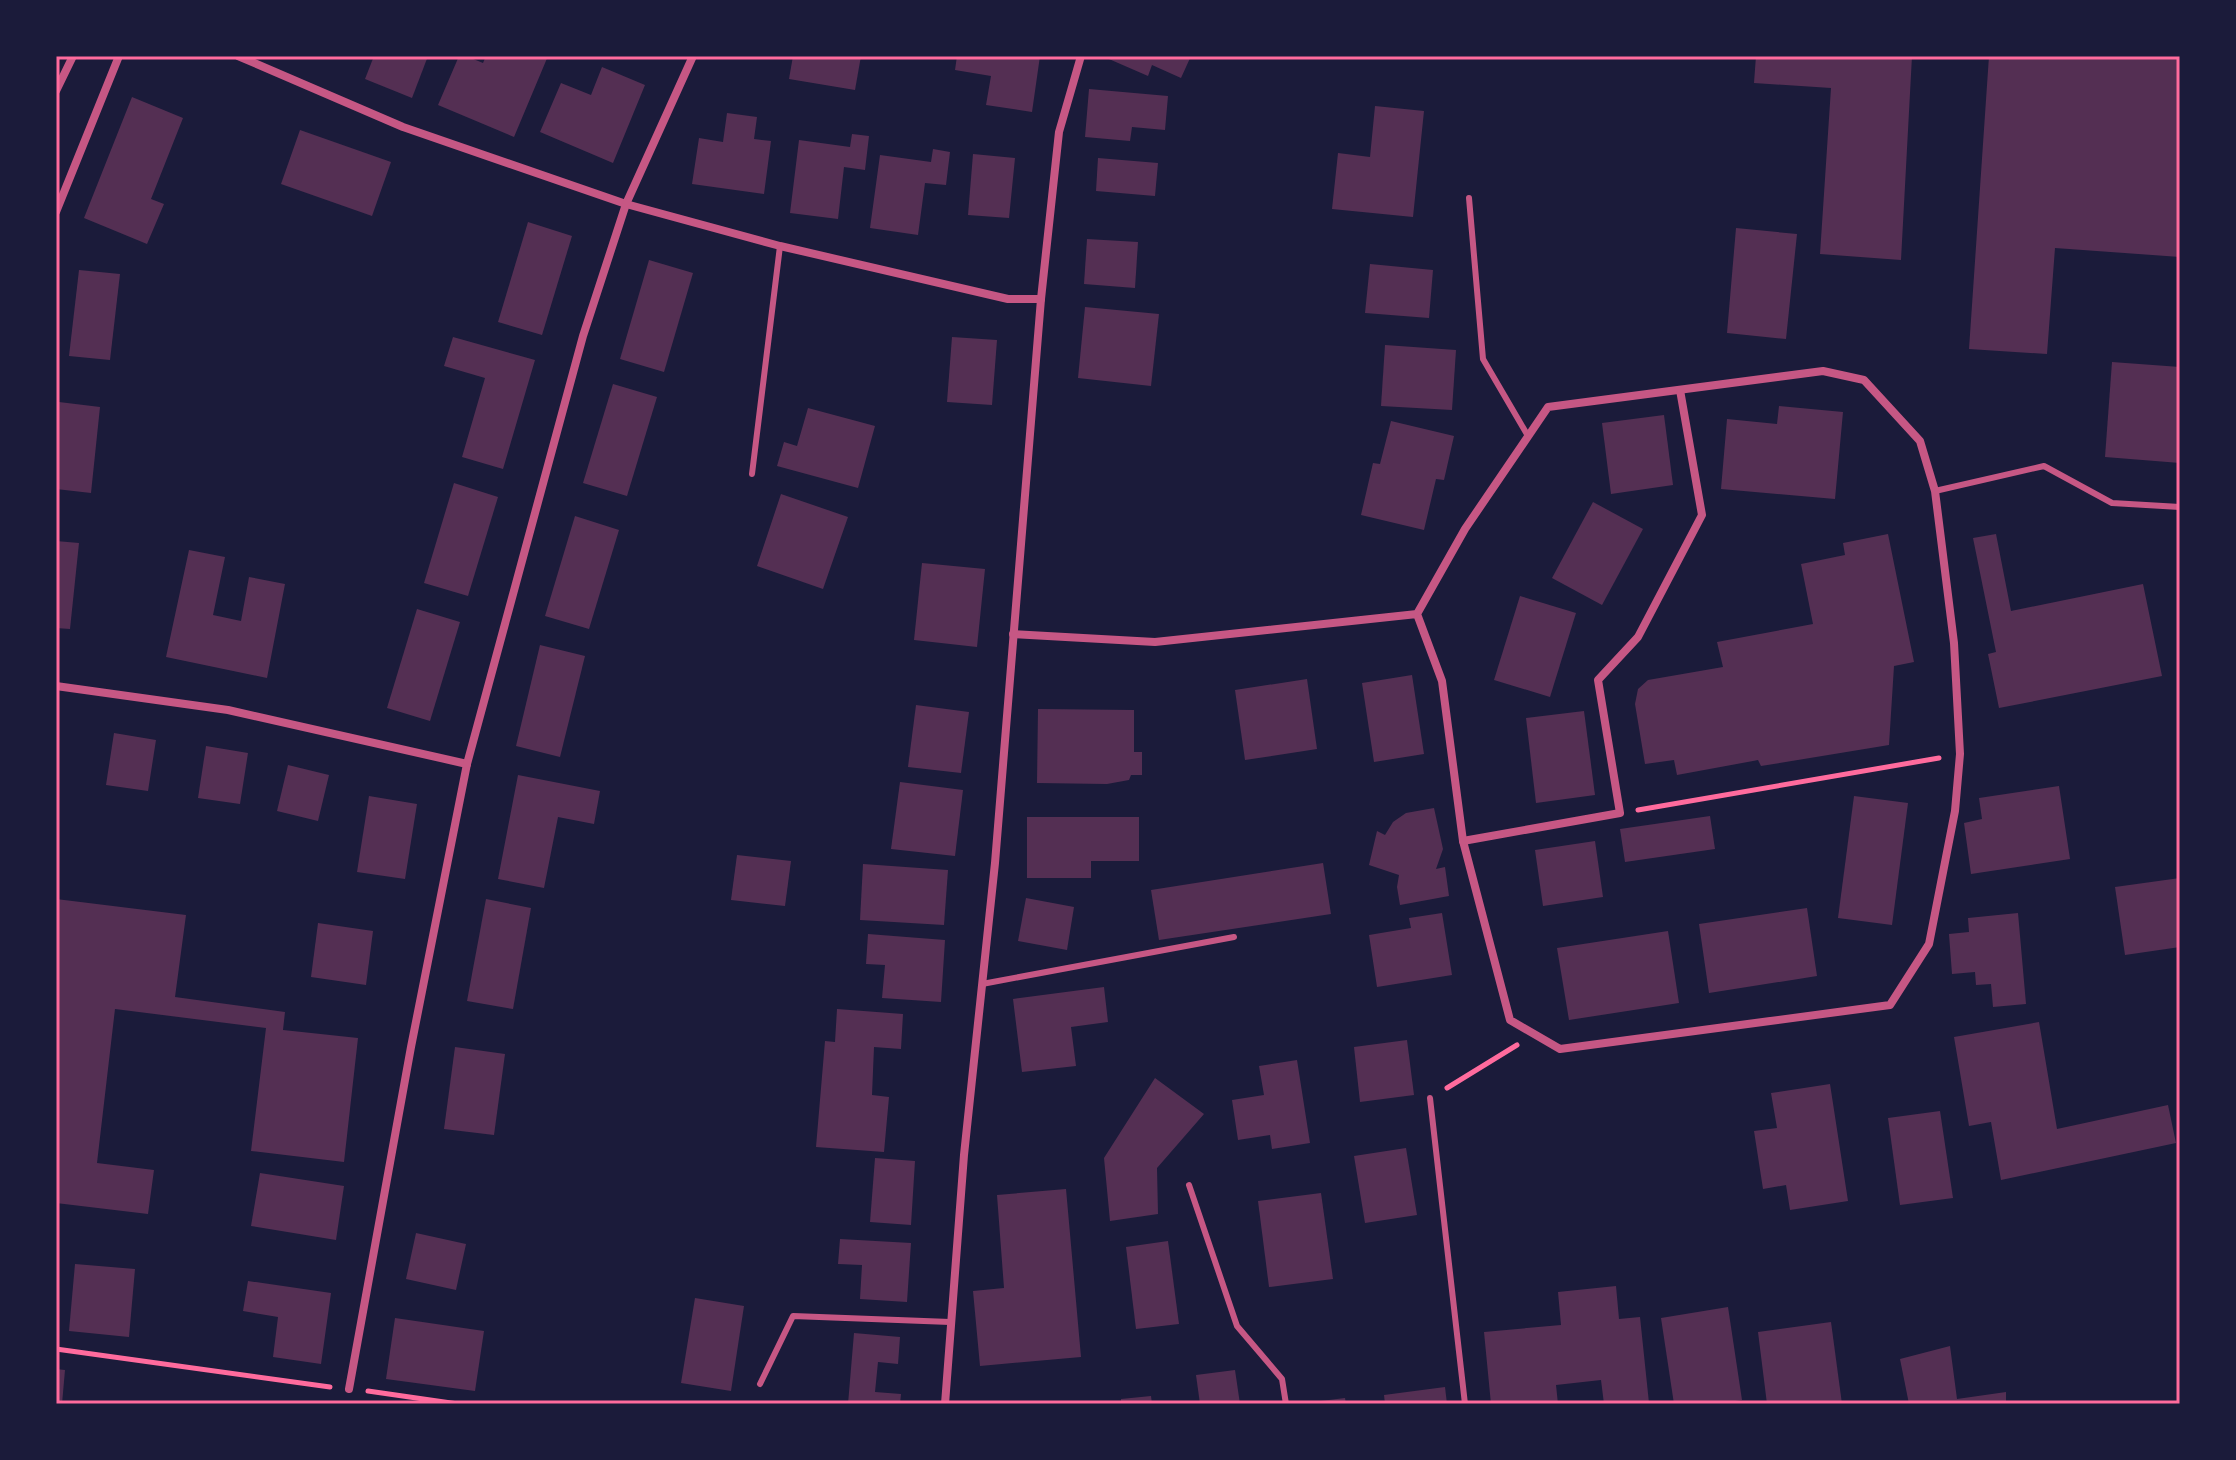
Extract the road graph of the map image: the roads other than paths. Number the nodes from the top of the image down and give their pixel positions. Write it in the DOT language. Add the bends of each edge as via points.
graph roads {
  1 [pos="73,56"];
  2 [pos="119,56"];
  3 [pos="238,56"];
  4 [pos="693,56"];
  5 [pos="1081,56"];
  6 [pos="56,91"];
  7 [pos="1469,198"];
  8 [pos="626,204"];
  9 [pos="56,212"];
  10 [pos="780,246"];
  11 [pos="1041,299"];
  12 [pos="1680,390"];
  13 [pos="1528,436"];
  14 [pos="752,474"];
  15 [pos="1935,491"];
  16 [pos="2180,507"];
  17 [pos="1417,614"];
  18 [pos="1013,634"];
  19 [pos="56,686"];
  20 [pos="467,764"];
  21 [pos="1463,841"];
  22 [pos="1234,937"];
  23 [pos="982,984"];
  24 [pos="1430,1098"];
  25 [pos="1189,1185"];
  26 [pos="950,1322"];
  27 [pos="760,1384"];
  28 [pos="349,1389"];
  29 [pos="945,1404"];
  30 [pos="1286,1404"];
  31 [pos="1465,1404"];
  1 -- 6 [label="street"];
  2 -- 9 [label="street"];
  3 -- 8 [label="street" via="403,127"];
  4 -- 8 [label="street"];
  5 -- 11 [label="street" via="1059,132"];
  7 -- 13 [label="lane" via="1483,359"];
  8 -- 10 [label="street"];
  8 -- 20 [label="street" via="583,336"];
  10 -- 11 [label="street" via="1008,299"];
  10 -- 14 [label="lane"];
  11 -- 18 [label="street"];
  12 -- 13 [label="street" via="1548,407"];
  12 -- 15 [label="street" via="1823,371 1864,380 1920,441"];
  12 -- 21 [label="street" via="1702,515 1638,637 1598,680 1620,813"];
  13 -- 17 [label="street" via="1465,529"];
  15 -- 16 [label="lane" via="2044,466 2112,503"];
  15 -- 21 [label="street" via="1954,643 1960,754 1955,811 1929,944 1890,1005 1560,1049 1510,1020"];
  17 -- 18 [label="street" via="1155,642"];
  17 -- 21 [label="street" via="1442,681"];
  18 -- 23 [label="street"];
  19 -- 20 [label="street" via="228,710"];
  20 -- 28 [label="street"];
  22 -- 23 [label="lane"];
  23 -- 26 [label="street"];
  24 -- 31 [label="lane"];
  25 -- 30 [label="lane" via="1237,1326 1282,1379"];
  26 -- 27 [label="lane" via="793,1316"];
  26 -- 29 [label="street"];
}
